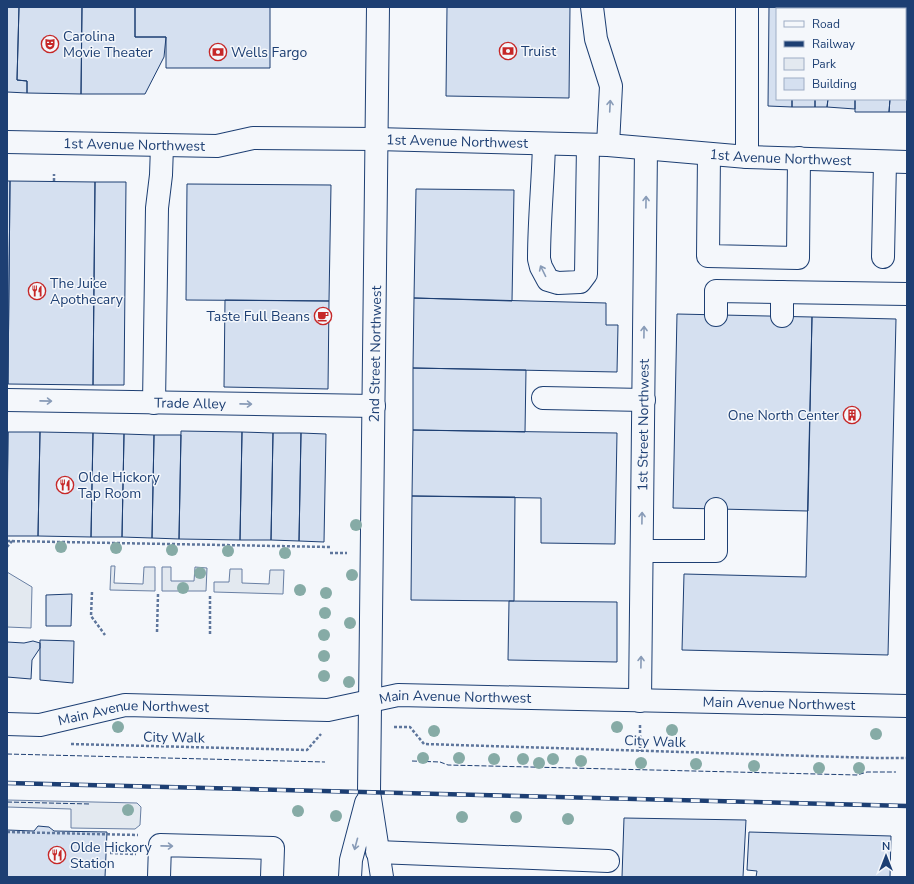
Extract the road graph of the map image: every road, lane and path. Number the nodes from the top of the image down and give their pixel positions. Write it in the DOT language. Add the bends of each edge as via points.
graph roads {
  1 [pos="378,7"];
  2 [pos="592,7"];
  3 [pos="747,7"];
  4 [pos="376,139"];
  5 [pos="7,142"];
  6 [pos="544,144"];
  7 [pos="598,145"];
  8 [pos="162,146"];
  9 [pos="646,149"];
  10 [pos="709,154"];
  11 [pos="747,157"];
  12 [pos="799,158"];
  13 [pos="884,162"];
  14 [pos="907,162"];
  15 [pos="54,174"];
  16 [pos="54,181"];
  17 [pos="883,257"];
  18 [pos="782,292"];
  19 [pos="907,294"];
  20 [pos="716,315"];
  21 [pos="782,316"];
  22 [pos="543,398"];
  23 [pos="7,400"];
  24 [pos="644,400"];
  25 [pos="154,403"];
  26 [pos="374,406"];
  27 [pos="716,509"];
  28 [pos="7,541"];
  29 [pos="12,541"];
  30 [pos="7,547"];
  31 [pos="330,547"];
  32 [pos="642,551"];
  33 [pos="330,553"];
  34 [pos="352,553"];
  35 [pos="92,592"];
  36 [pos="158,594"];
  37 [pos="210,595"];
  38 [pos="157,632"];
  39 [pos="210,634"];
  40 [pos="105,635"];
  41 [pos="371,701"];
  42 [pos="907,706"];
  43 [pos="640,711"];
  44 [pos="7,724"];
  45 [pos="410,727"];
  46 [pos="324,730"];
  47 [pos="70,744"];
  48 [pos="640,751"];
  49 [pos="907,758"];
  50 [pos="369,792"];
  51 [pos="7,832"];
  52 [pos="111,834"];
  53 [pos="377,852"];
  54 [pos="608,861"];
  55 [pos="159,877"];
  56 [pos="272,877"];
  57 [pos="350,877"];
  58 [pos="382,877"];
  1 -- 4 [label="street, 2nd Street Northwest"];
  7 -- 2 [label="street, one-way" via="611,86 596,39"];
  3 -- 11 [label="street"];
  4 -- 6 [label="street, 1st Avenue Northwest"];
  4 -- 8 [label="street, 1st Avenue Northwest" via="253,138 217,146"];
  4 -- 26 [label="street, 2nd Street Northwest"];
  5 -- 8 [label="street, 1st Avenue Northwest"];
  6 -- 7 [label="street, 1st Avenue Northwest"];
  7 -- 6 [label="street, one-way" via="586,274 580,282 558,283 548,280 541,267 540,208"];
  7 -- 9 [label="street, 1st Avenue Northwest"];
  8 -- 25 [label="street" via="157,208"];
  9 -- 10 [label="street, 1st Avenue Northwest"];
  24 -- 9 [label="street, 1st Street Northwest, one-way"];
  10 -- 11 [label="street, 1st Avenue Northwest"];
  10 -- 12 [label="street" via="708,256 798,258"];
  11 -- 12 [label="street, 1st Avenue Northwest"];
  12 -- 13 [label="street, 1st Avenue Northwest"];
  13 -- 14 [label="street, 1st Avenue Northwest"];
  13 -- 17 [label="street"];
  15 -- 16 [label="path"];
  18 -- 19 [label="street"];
  18 -- 20 [label="street" via="716,291"];
  18 -- 21 [label="street"];
  22 -- 24 [label="street"];
  23 -- 25 [label="street, Trade Alley, one-way"];
  32 -- 24 [label="street, 1st Street Northwest, one-way"];
  25 -- 26 [label="street, Trade Alley, one-way"];
  26 -- 41 [label="street, 2nd Street Northwest"];
  27 -- 32 [label="street" via="716,551"];
  28 -- 29 [label="path"];
  29 -- 30 [label="path"];
  29 -- 31 [label="path"];
  43 -- 32 [label="street, 1st Street Northwest, one-way"];
  33 -- 34 [label="path"];
  35 -- 40 [label="path" via="92,616"];
  36 -- 38 [label="path"];
  37 -- 39 [label="path"];
  41 -- 43 [label="street, Main Avenue Northwest" via="410,695"];
  41 -- 44 [label="street, Main Avenue Northwest" via="328,710 125,705 40,725"];
  41 -- 50 [label="street, 2nd Street Northwest"];
  42 -- 43 [label="street, Main Avenue Northwest"];
  43 -- 48 [label="path"];
  45 -- 48 [label="path, City Walk" via="424,744"];
  46 -- 47 [label="path, City Walk" via="307,750"];
  48 -- 49 [label="path, City Walk"];
  50 -- 53 [label="street"];
  50 -- 57 [label="street, one-way" via="351,860"];
  51 -- 52 [label="path"];
  53 -- 54 [label="street"];
  53 -- 58 [label="street"];
  55 -- 56 [label="street, one-way" via="160,845 273,848"];
}
